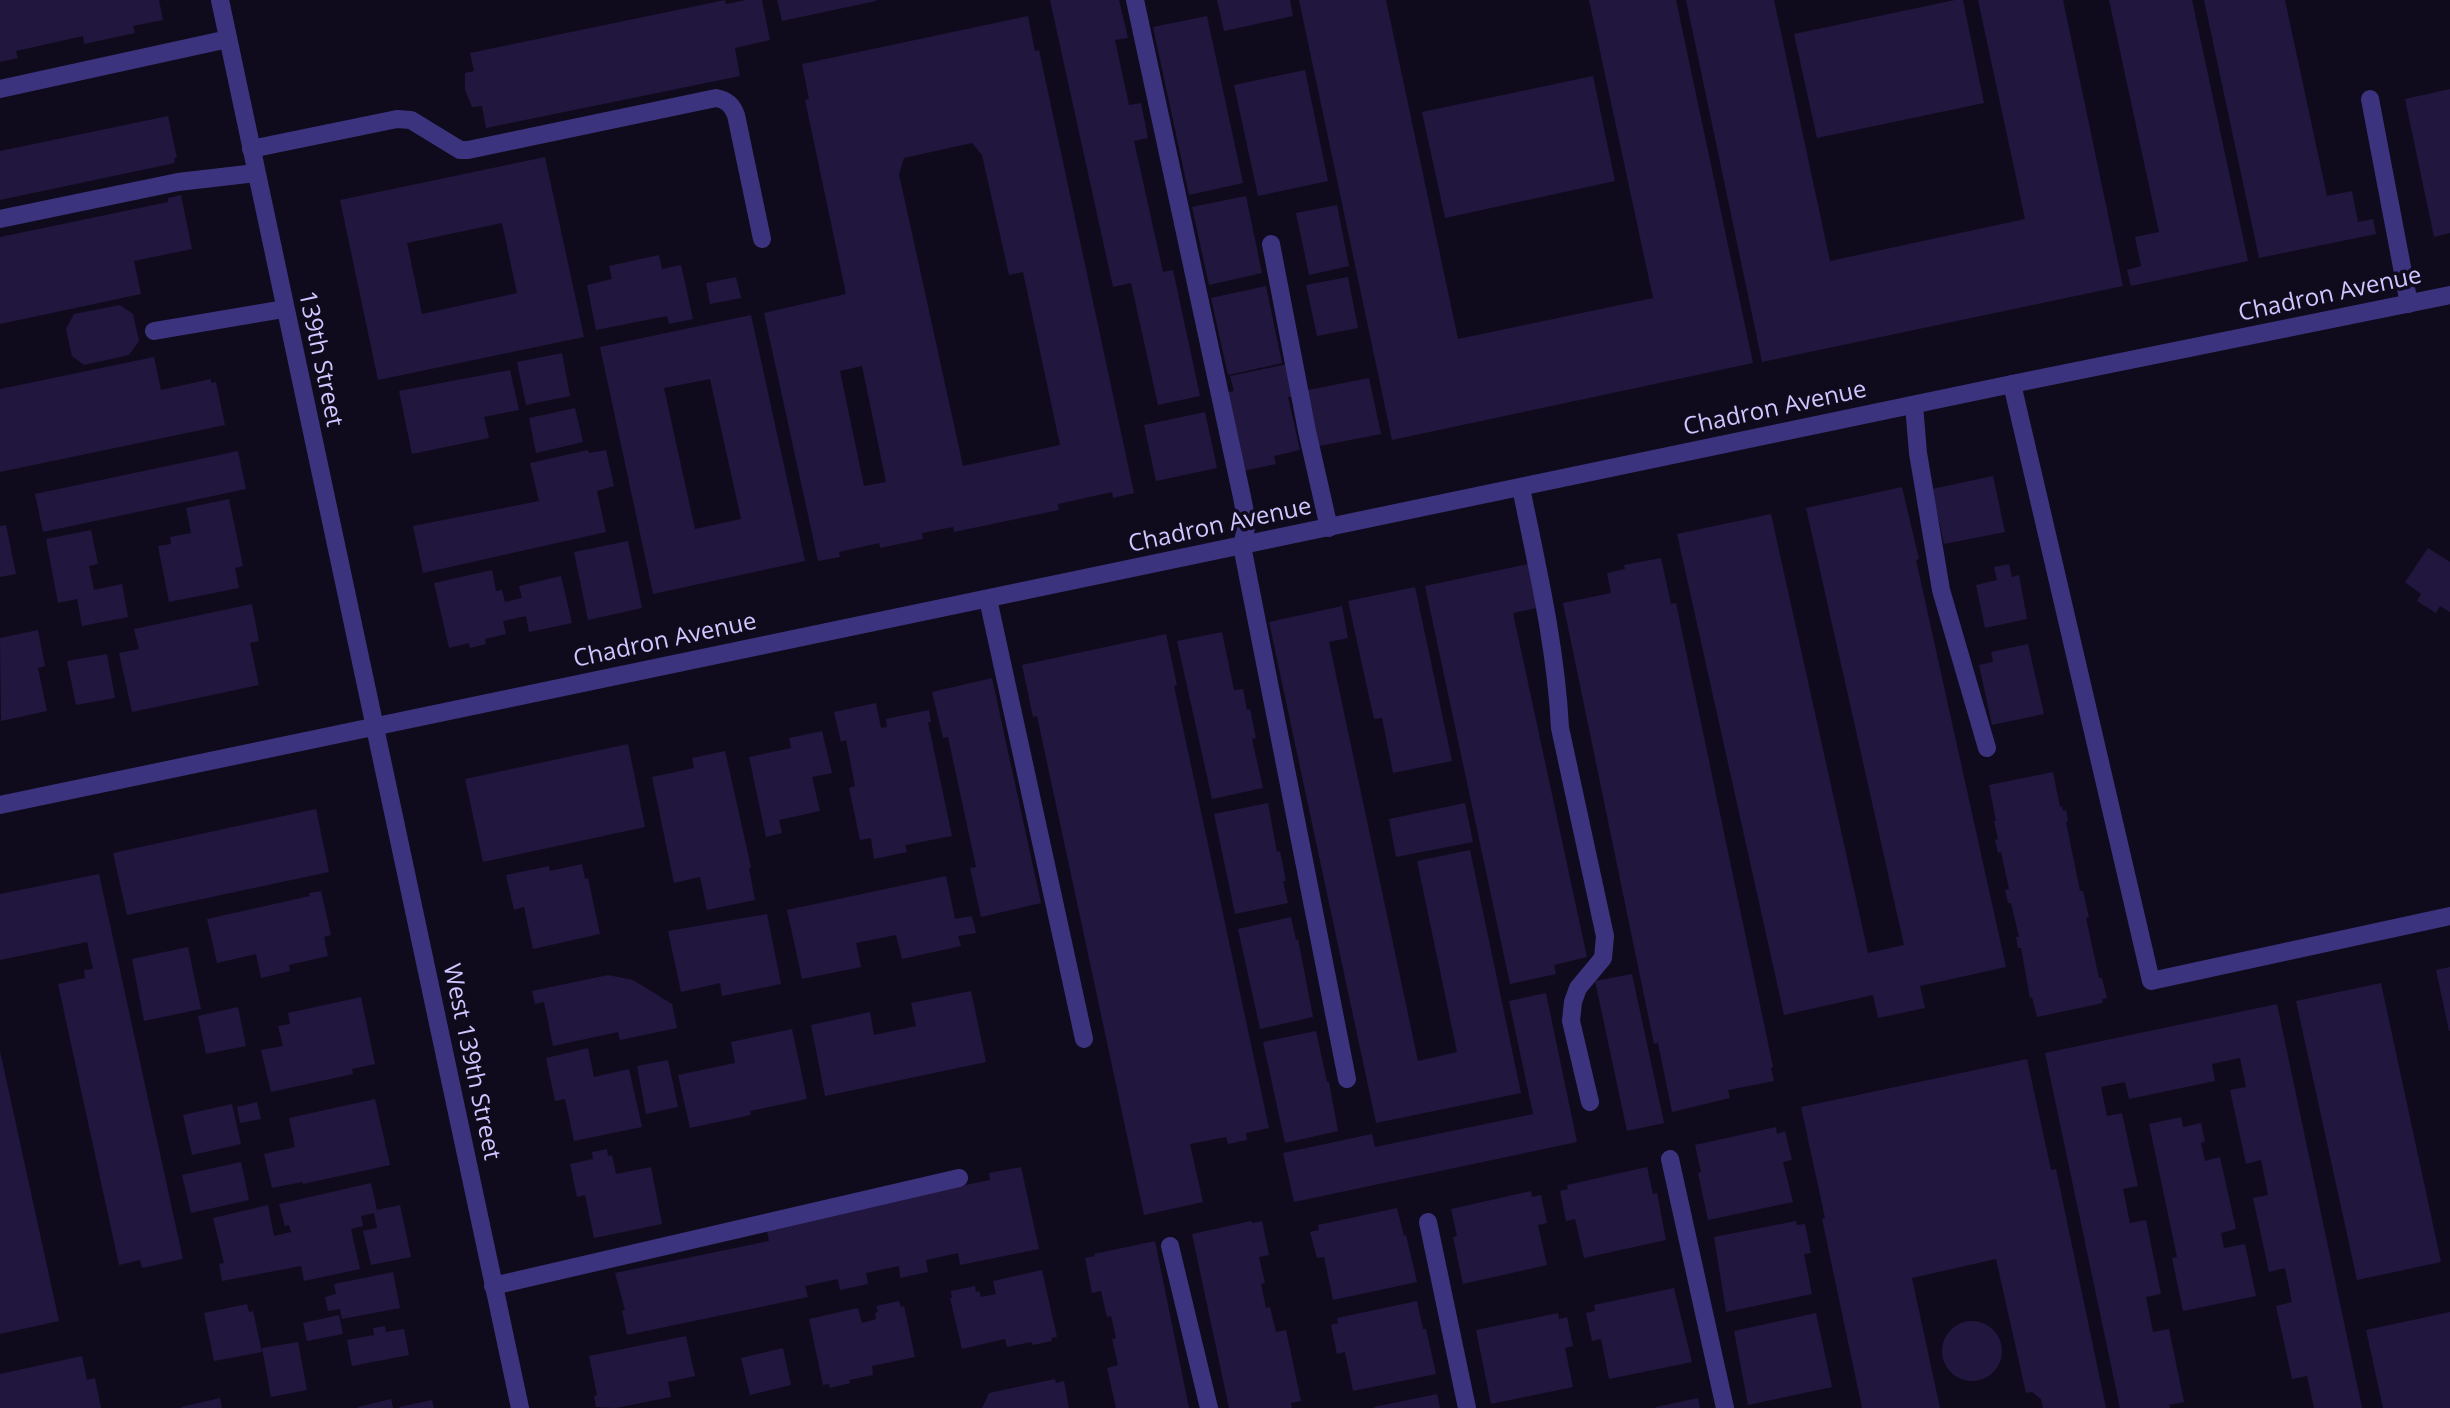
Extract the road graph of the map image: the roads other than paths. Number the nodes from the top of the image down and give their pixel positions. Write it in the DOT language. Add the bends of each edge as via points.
graph roads {
  1 [pos="220,0"];
  2 [pos="1135,0"];
  3 [pos="228,38"];
  4 [pos="0,89"];
  5 [pos="2370,99"];
  6 [pos="251,149"];
  7 [pos="256,173"];
  8 [pos="0,219"];
  9 [pos="762,239"];
  10 [pos="1271,244"];
  11 [pos="2450,295"];
  12 [pos="2409,304"];
  13 [pos="284,309"];
  14 [pos="154,331"];
  15 [pos="2012,384"];
  16 [pos="1914,405"];
  17 [pos="1521,488"];
  18 [pos="1329,528"];
  19 [pos="1242,546"];
  20 [pos="988,599"];
  21 [pos="374,727"];
  22 [pos="1987,748"];
  23 [pos="0,805"];
  24 [pos="2450,916"];
  25 [pos="1084,1039"];
  26 [pos="1348,1079"];
  27 [pos="1590,1102"];
  28 [pos="1670,1159"];
  29 [pos="958,1178"];
  30 [pos="1428,1222"];
  31 [pos="1170,1246"];
  32 [pos="494,1286"];
  33 [pos="520,1408"];
  34 [pos="1209,1408"];
  35 [pos="1467,1408"];
  36 [pos="1725,1408"];
  1 -- 3 [label="street, 139th Street"];
  2 -- 19 [label="street" via="1242,497 1247,523"];
  3 -- 4 [label="street"];
  3 -- 6 [label="street, 139th Street"];
  5 -- 12 [label="street"];
  6 -- 7 [label="street, 139th Street"];
  6 -- 9 [label="street" via="397,119 411,120 460,150 468,150 723,99 736,115"];
  7 -- 8 [label="street" via="178,182"];
  7 -- 13 [label="street, 139th Street"];
  10 -- 18 [label="street"];
  11 -- 12 [label="street, Chadron Avenue"];
  12 -- 15 [label="street, Chadron Avenue"];
  13 -- 14 [label="street"];
  13 -- 21 [label="street, 139th Street"];
  15 -- 16 [label="street, Chadron Avenue"];
  15 -- 24 [label="street" via="2151,981"];
  16 -- 17 [label="street, Chadron Avenue"];
  16 -- 22 [label="street" via="1941,590"];
  17 -- 18 [label="street, Chadron Avenue"];
  17 -- 27 [label="street" via="1559,696 1560,727 1605,936 1603,958 1578,988 1571,1021"];
  18 -- 19 [label="street, Chadron Avenue"];
  19 -- 20 [label="street, Chadron Avenue"];
  19 -- 26 [label="street"];
  20 -- 21 [label="street, Chadron Avenue"];
  20 -- 25 [label="street"];
  21 -- 23 [label="street, Chadron Avenue"];
  21 -- 32 [label="street, West 139th Street"];
  28 -- 36 [label="street"];
  29 -- 32 [label="street"];
  30 -- 35 [label="street"];
  31 -- 34 [label="street"];
  32 -- 33 [label="street, West 139th Street"];
}
